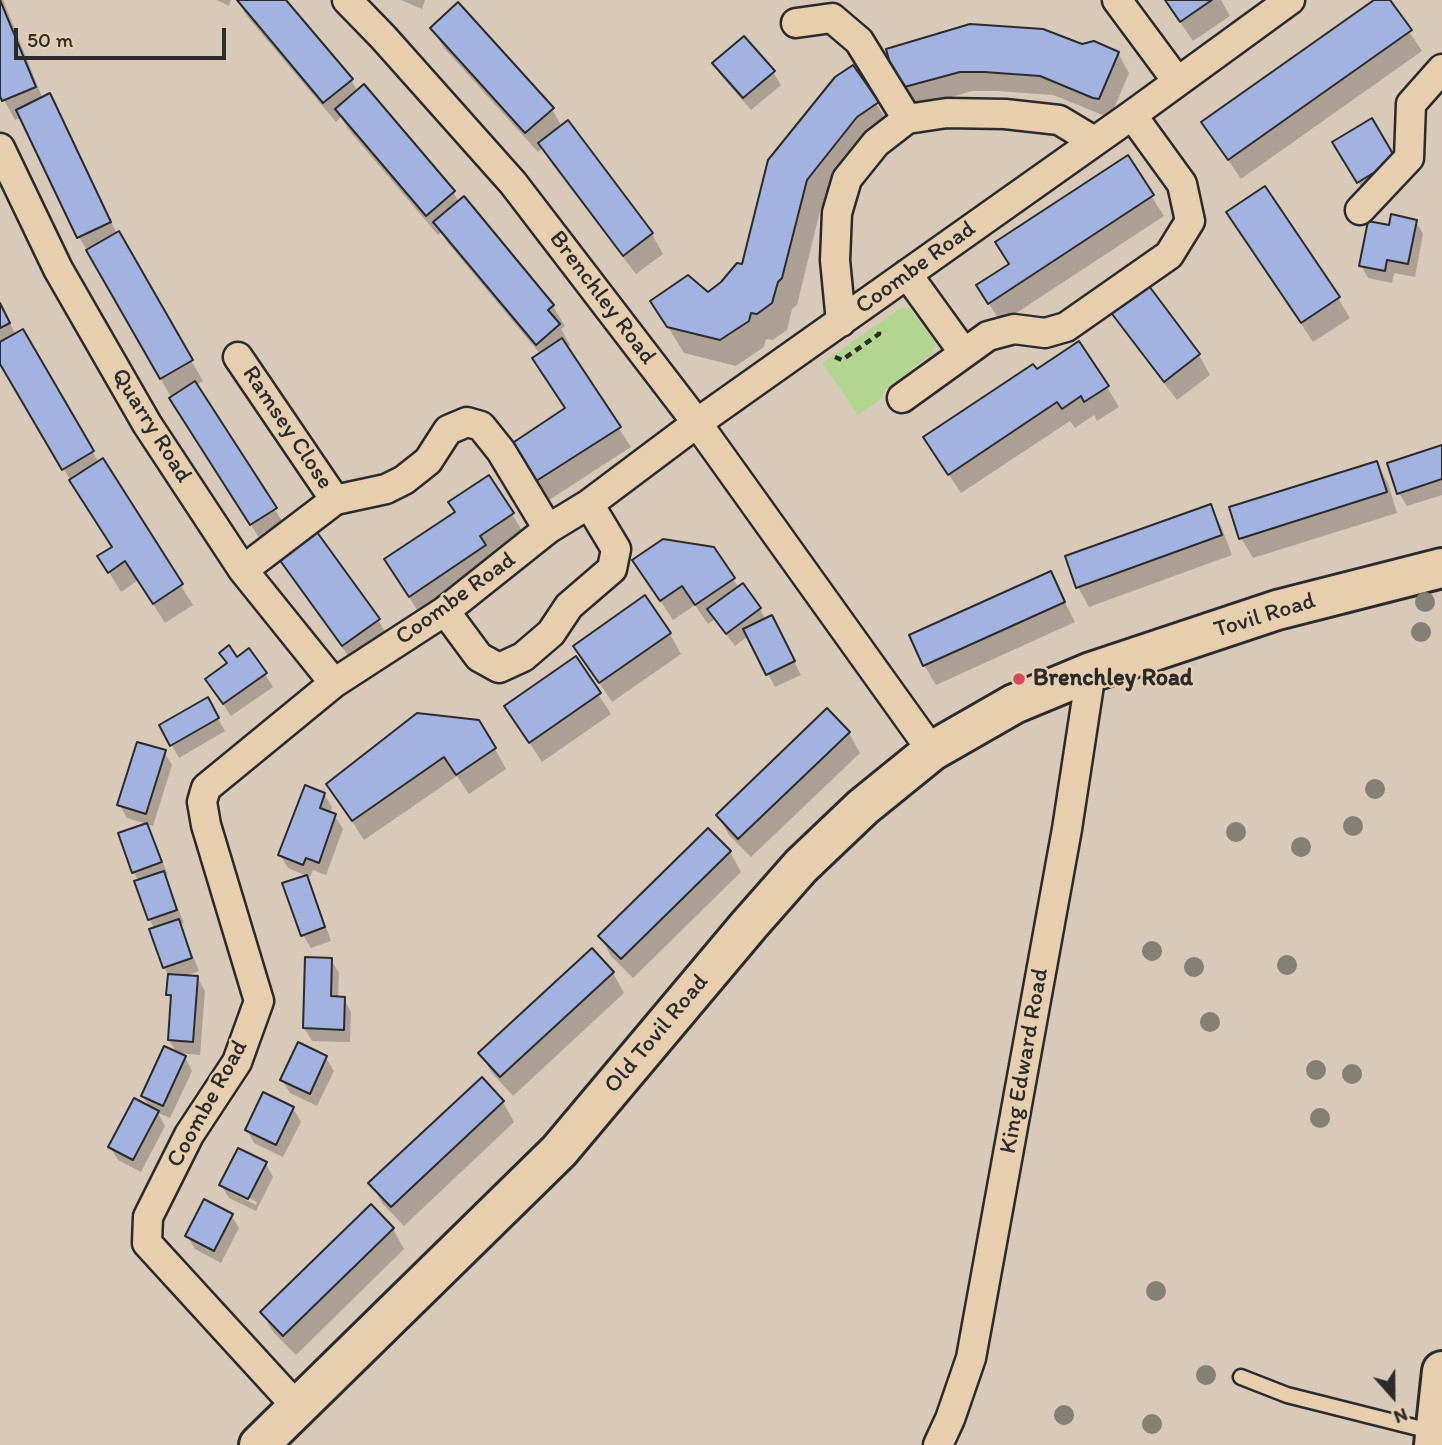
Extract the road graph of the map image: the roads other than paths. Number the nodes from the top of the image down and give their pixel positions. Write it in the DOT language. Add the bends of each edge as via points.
graph roads {
  1 [pos="347,0"];
  2 [pos="1117,0"];
  3 [pos="1290,0"];
  4 [pos="838,9"];
  5 [pos="796,23"];
  6 [pos="1442,69"];
  7 [pos="1177,81"];
  8 [pos="1132,115"];
  9 [pos="907,119"];
  10 [pos="1094,141"];
  11 [pos="0,148"];
  12 [pos="1360,210"];
  13 [pos="907,274"];
  14 [pos="841,322"];
  15 [pos="964,353"];
  16 [pos="238,357"];
  17 [pos="902,398"];
  18 [pos="697,423"];
  19 [pos="335,500"];
  20 [pos="589,504"];
  21 [pos="548,529"];
  22 [pos="1442,568"];
  23 [pos="243,570"];
  24 [pos="445,611"];
  25 [pos="1091,672"];
  26 [pos="334,683"];
  27 [pos="932,751"];
  28 [pos="1442,1371"];
  29 [pos="1241,1377"];
  30 [pos="297,1407"];
  31 [pos="1435,1438"];
  32 [pos="259,1445"];
  33 [pos="938,1445"];
  1 -- 18 [label="street, Brenchley Road" via="513,183"];
  2 -- 7 [label="street"];
  3 -- 7 [label="street, Coombe Road"];
  4 -- 5 [label="street"];
  4 -- 9 [label="street"];
  6 -- 12 [label="street" via="1411,104 1409,158"];
  7 -- 8 [label="street, Coombe Road"];
  8 -- 10 [label="street, Coombe Road"];
  8 -- 15 [label="street" via="1182,184 1190,221 1169,255 1066,327 1045,333 1014,329 988,337"];
  9 -- 10 [label="street" via="947,113 1059,120"];
  9 -- 14 [label="street" via="876,143 848,179 837,213 835,260"];
  10 -- 13 [label="street, Coombe Road"];
  11 -- 23 [label="street, Quarry Road" via="58,269 147,424"];
  13 -- 14 [label="street, Coombe Road"];
  13 -- 15 [label="street"];
  14 -- 18 [label="street, Coombe Road"];
  15 -- 17 [label="street"];
  16 -- 19 [label="street, Ramsey Close"];
  18 -- 20 [label="street, Coombe Road"];
  18 -- 27 [label="street, Brenchley Road"];
  19 -- 21 [label="street" via="386,489 404,480 428,461 447,430 467,422 481,426 501,451"];
  19 -- 23 [label="street"];
  20 -- 21 [label="street, Coombe Road"];
  20 -- 24 [label="street" via="616,549 612,569 569,606 551,633 523,657 499,668 479,657"];
  21 -- 24 [label="street, Coombe Road"];
  22 -- 25 [label="street, Tovil Road" via="1277,610"];
  23 -- 26 [label="street, Quarry Road"];
  24 -- 26 [label="street, Coombe Road"];
  25 -- 27 [label="street, Old Tovil Road" via="1014,704"];
  25 -- 33 [label="street, King Edward Road" via="971,1358"];
  26 -- 30 [label="street, Coombe Road" via="206,788 202,802 206,825 259,1001 237,1062 189,1135 148,1217 148,1243"];
  27 -- 30 [label="street, Old Tovil Road" via="801,866 559,1151"];
  28 -- 31 [label="street"];
  29 -- 31 [label="lane"];
  30 -- 32 [label="street, Old Tovil Road"];
}
